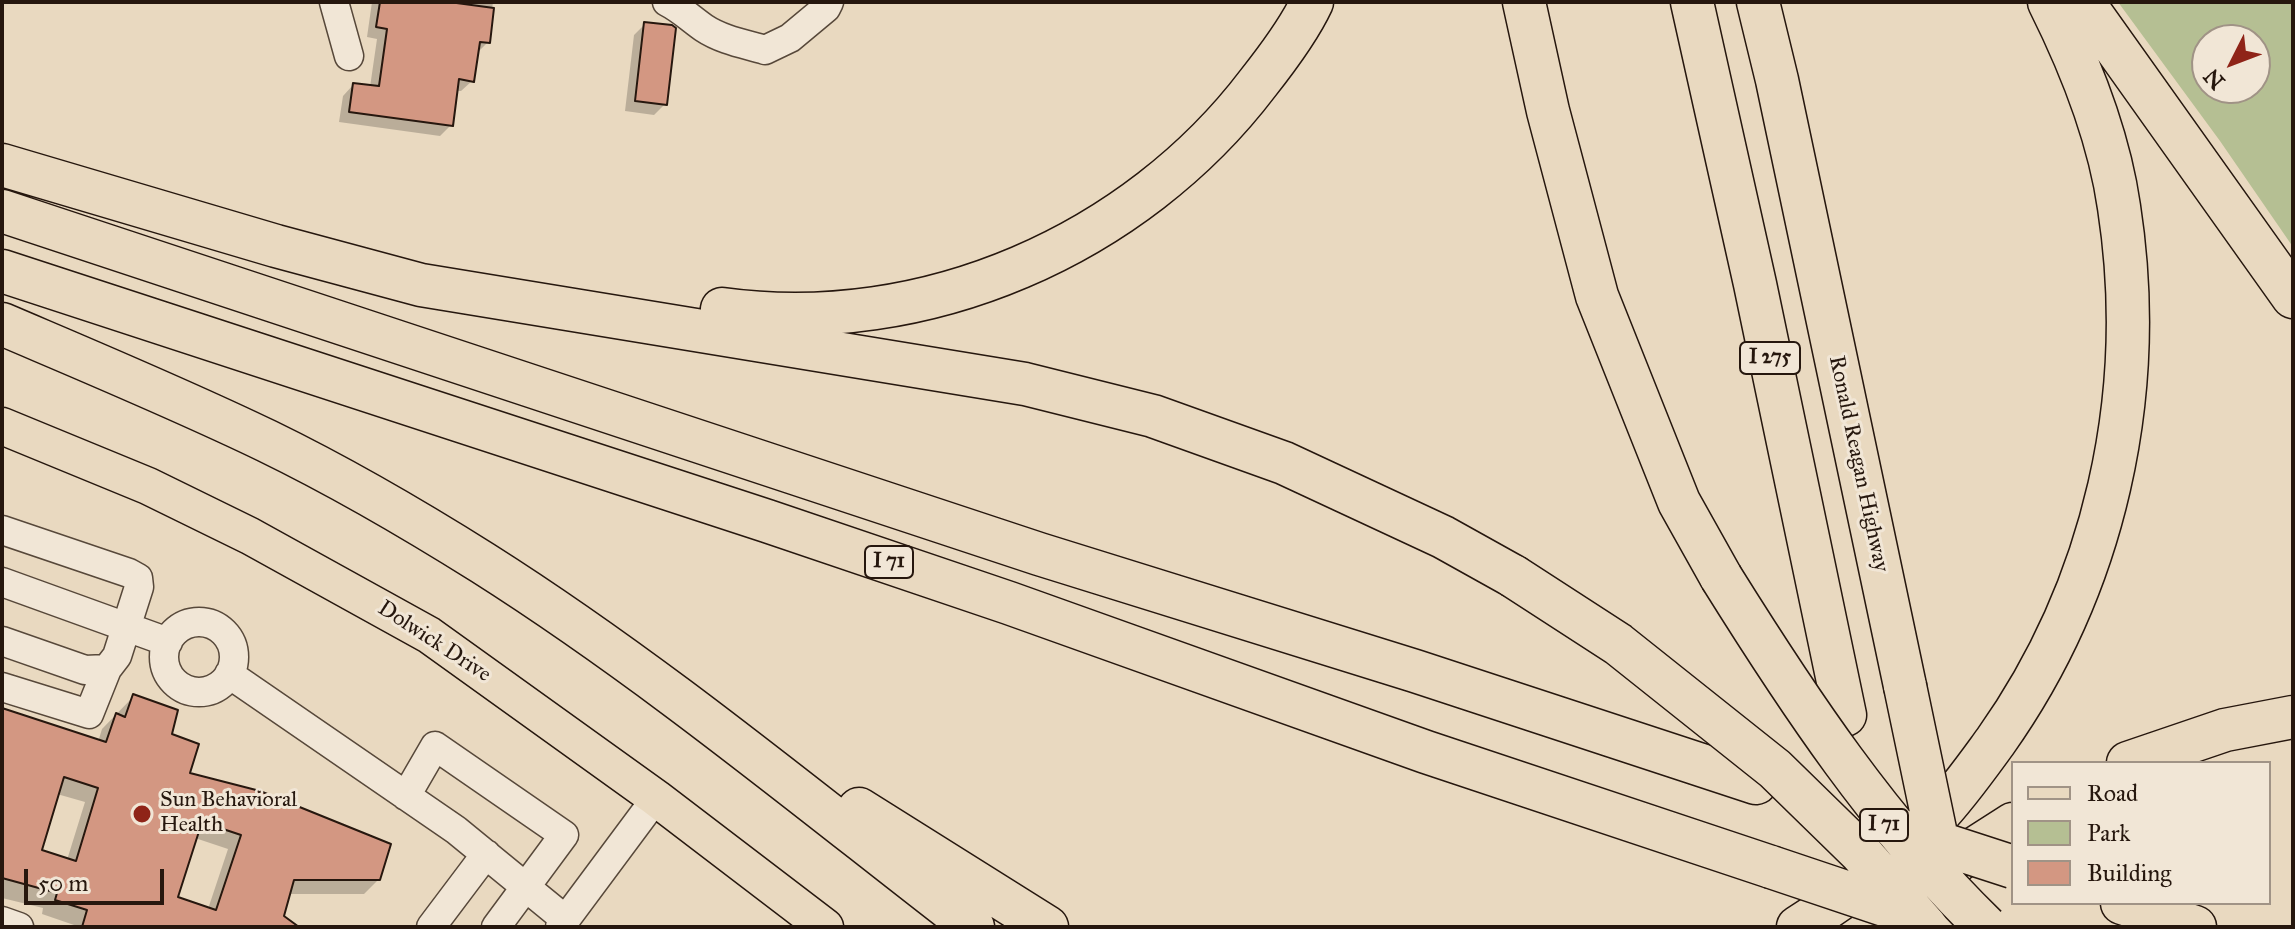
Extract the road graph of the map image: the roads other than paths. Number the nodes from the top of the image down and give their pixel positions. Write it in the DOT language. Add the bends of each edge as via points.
graph roads {
  1 [pos="334,2"];
  2 [pos="667,2"];
  3 [pos="829,2"];
  4 [pos="1312,2"];
  5 [pos="1524,2"];
  6 [pos="1692,2"];
  7 [pos="1758,2"];
  8 [pos="2049,2"];
  9 [pos="2083,2"];
  10 [pos="349,56"];
  11 [pos="2,165"];
  12 [pos="2,211"];
  13 [pos="2,271"];
  14 [pos="421,285"];
  15 [pos="2293,297"];
  16 [pos="2,324"];
  17 [pos="2,426"];
  18 [pos="2,530"];
  19 [pos="2,582"];
  20 [pos="127,627"];
  21 [pos="2,641"];
  22 [pos="168,642"];
  23 [pos="107,669"];
  24 [pos="229,674"];
  25 [pos="652,678"];
  26 [pos="2,687"];
  27 [pos="2293,717"];
  28 [pos="2134,761"];
  29 [pos="406,796"];
  30 [pos="656,798"];
  31 [pos="2011,825"];
  32 [pos="486,854"];
  33 [pos="2011,866"];
  34 [pos="526,887"];
  35 [pos="2128,905"];
  36 [pos="2,921"];
  37 [pos="563,923"];
  38 [pos="19,927"];
  39 [pos="431,927"];
  40 [pos="496,927"];
  41 [pos="825,927"];
  42 [pos="973,927"];
  43 [pos="1047,927"];
  44 [pos="1798,927"];
  45 [pos="1887,927"];
  46 [pos="1926,927"];
  47 [pos="1953,927"];
  48 [pos="1986,927"];
  49 [pos="2195,927"];
  1 -- 10 [label="lane"];
  2 -- 3 [label="lane" via="717,34 765,50 790,38"];
  4 -- 14 [label="highway" via="1244,102 1163,183 1064,248 942,295 872,309 779,314 480,275"];
  5 -- 48 [label="highway, bridge" via="1597,296 1679,502 1779,670 1855,778"];
  6 -- 45 [label="highway, I 275, bridge"];
  7 -- 47 [label="highway, Ronald Reagan Highway / I 275, bridge"];
  8 -- 44 [label="highway" via="2104,141 2119,206 2129,290 2120,439 2104,513 2056,641 1979,763 1937,816 1888,862"];
  9 -- 15 [label="highway"];
  11 -- 14 [label="highway"];
  12 -- 33 [label="highway, I 71, bridge" via="1039,554"];
  13 -- 47 [label="highway, I 71, bridge" via="795,530 1426,752"];
  14 -- 46 [label="highway, bridge" via="1025,384 1153,416 1284,463 1443,537 1618,644 1775,769 1860,852"];
  16 -- 25 [label="highway" via="172,396 370,496 547,605"];
  17 -- 30 [label="main road, Dolwick Drive" via="148,486 341,584 429,635"];
  18 -- 20 [label="lane" via="138,578"];
  19 -- 20 [label="lane"];
  20 -- 22 [label="lane"];
  20 -- 23 [label="lane"];
  21 -- 23 [label="lane" via="85,670"];
  22 -- 24 [label="lane" via="164,658 180,686 212,689"];
  22 -- 24 [label="lane" via="188,623 212,624 233,651"];
  23 -- 26 [label="lane" via="89,714"];
  24 -- 29 [label="lane"];
  25 -- 42 [label="highway"];
  25 -- 43 [label="highway"];
  27 -- 28 [label="highway" via="2225,730"];
  29 -- 32 [label="lane"];
  29 -- 34 [label="lane" via="435,746 564,835"];
  30 -- 37 [label="lane"];
  30 -- 41 [label="main road, Dolwick Drive"];
  31 -- 45 [label="highway" via="1963,856"];
  32 -- 34 [label="lane"];
  32 -- 39 [label="lane"];
  34 -- 37 [label="lane"];
  34 -- 40 [label="lane"];
  35 -- 49 [label="highway"];
  36 -- 38 [label="lane"];
}
